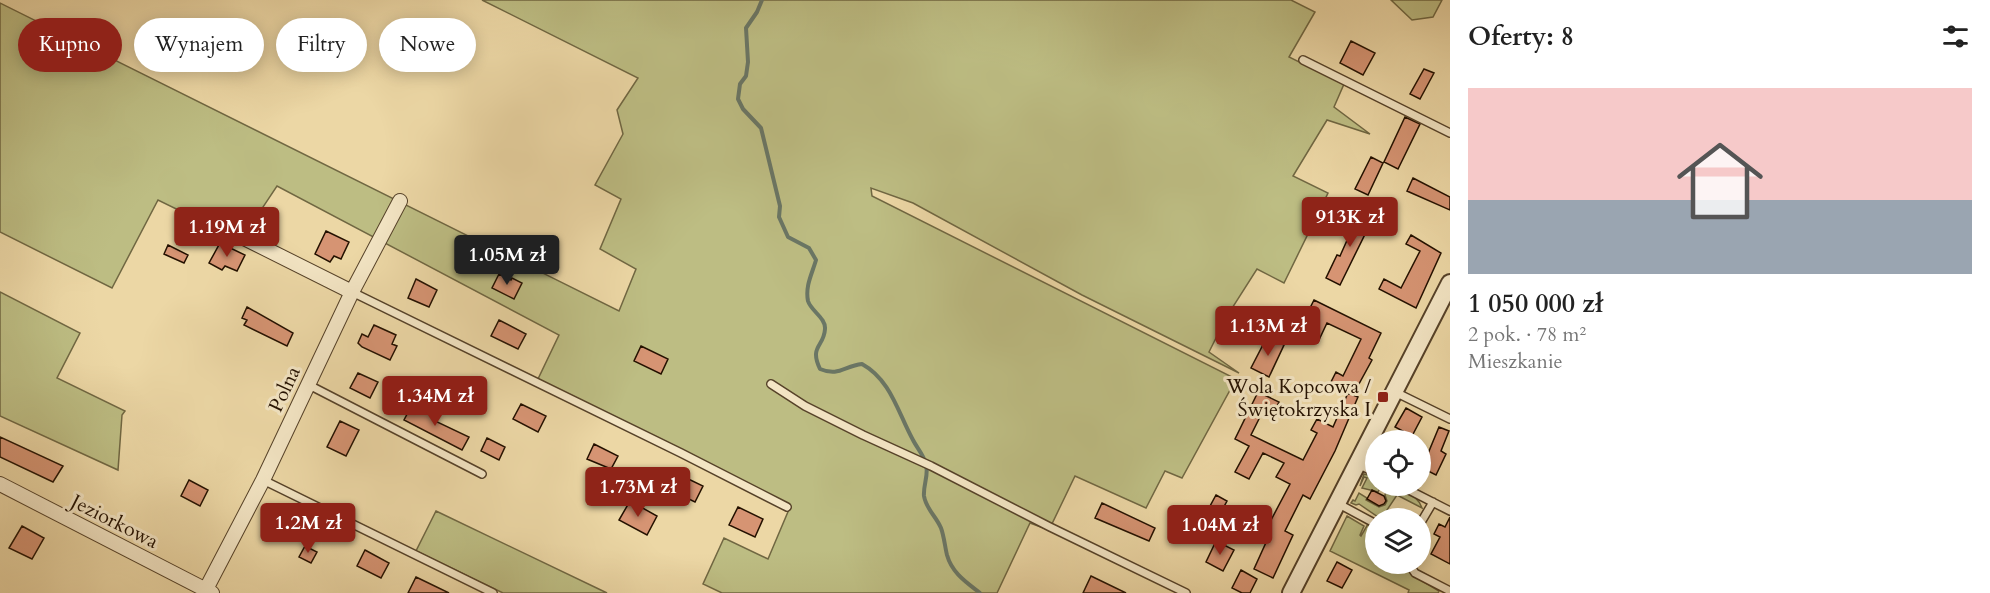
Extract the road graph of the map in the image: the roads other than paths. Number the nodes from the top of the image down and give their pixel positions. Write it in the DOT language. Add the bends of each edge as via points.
graph roads {
  1 [pos="1303,60"];
  2 [pos="1450,133"];
  3 [pos="400,201"];
  4 [pos="237,235"];
  5 [pos="1450,283"];
  6 [pos="352,292"];
  7 [pos="308,384"];
  8 [pos="771,384"];
  9 [pos="1395,392"];
  10 [pos="1450,419"];
  11 [pos="1358,464"];
  12 [pos="1365,468"];
  13 [pos="482,474"];
  14 [pos="263,480"];
  15 [pos="0,484"];
  16 [pos="1421,496"];
  17 [pos="1433,502"];
  18 [pos="1337,503"];
  19 [pos="787,507"];
  20 [pos="1429,508"];
  21 [pos="1450,511"];
  22 [pos="1365,518"];
  23 [pos="1417,574"];
  24 [pos="1450,591"];
  25 [pos="207,592"];
  26 [pos="494,593"];
  27 [pos="1186,593"];
  28 [pos="1291,593"];
  1 -- 2 [label="lane"];
  3 -- 6 [label="street, Polna"];
  4 -- 6 [label="street"];
  5 -- 9 [label="street"];
  6 -- 7 [label="street, Polna"];
  6 -- 19 [label="lane"];
  7 -- 13 [label="lane"];
  7 -- 14 [label="street, Polna"];
  8 -- 27 [label="lane" via="862,435"];
  9 -- 10 [label="lane"];
  9 -- 11 [label="street"];
  11 -- 12 [label="lane"];
  11 -- 18 [label="street"];
  14 -- 25 [label="street, Polna"];
  14 -- 26 [label="lane"];
  15 -- 25 [label="street, Jeziorkowa"];
  16 -- 17 [label="lane"];
  17 -- 20 [label="lane"];
  17 -- 21 [label="lane"];
  18 -- 22 [label="lane"];
  18 -- 28 [label="street"];
  23 -- 24 [label="lane"];
}
